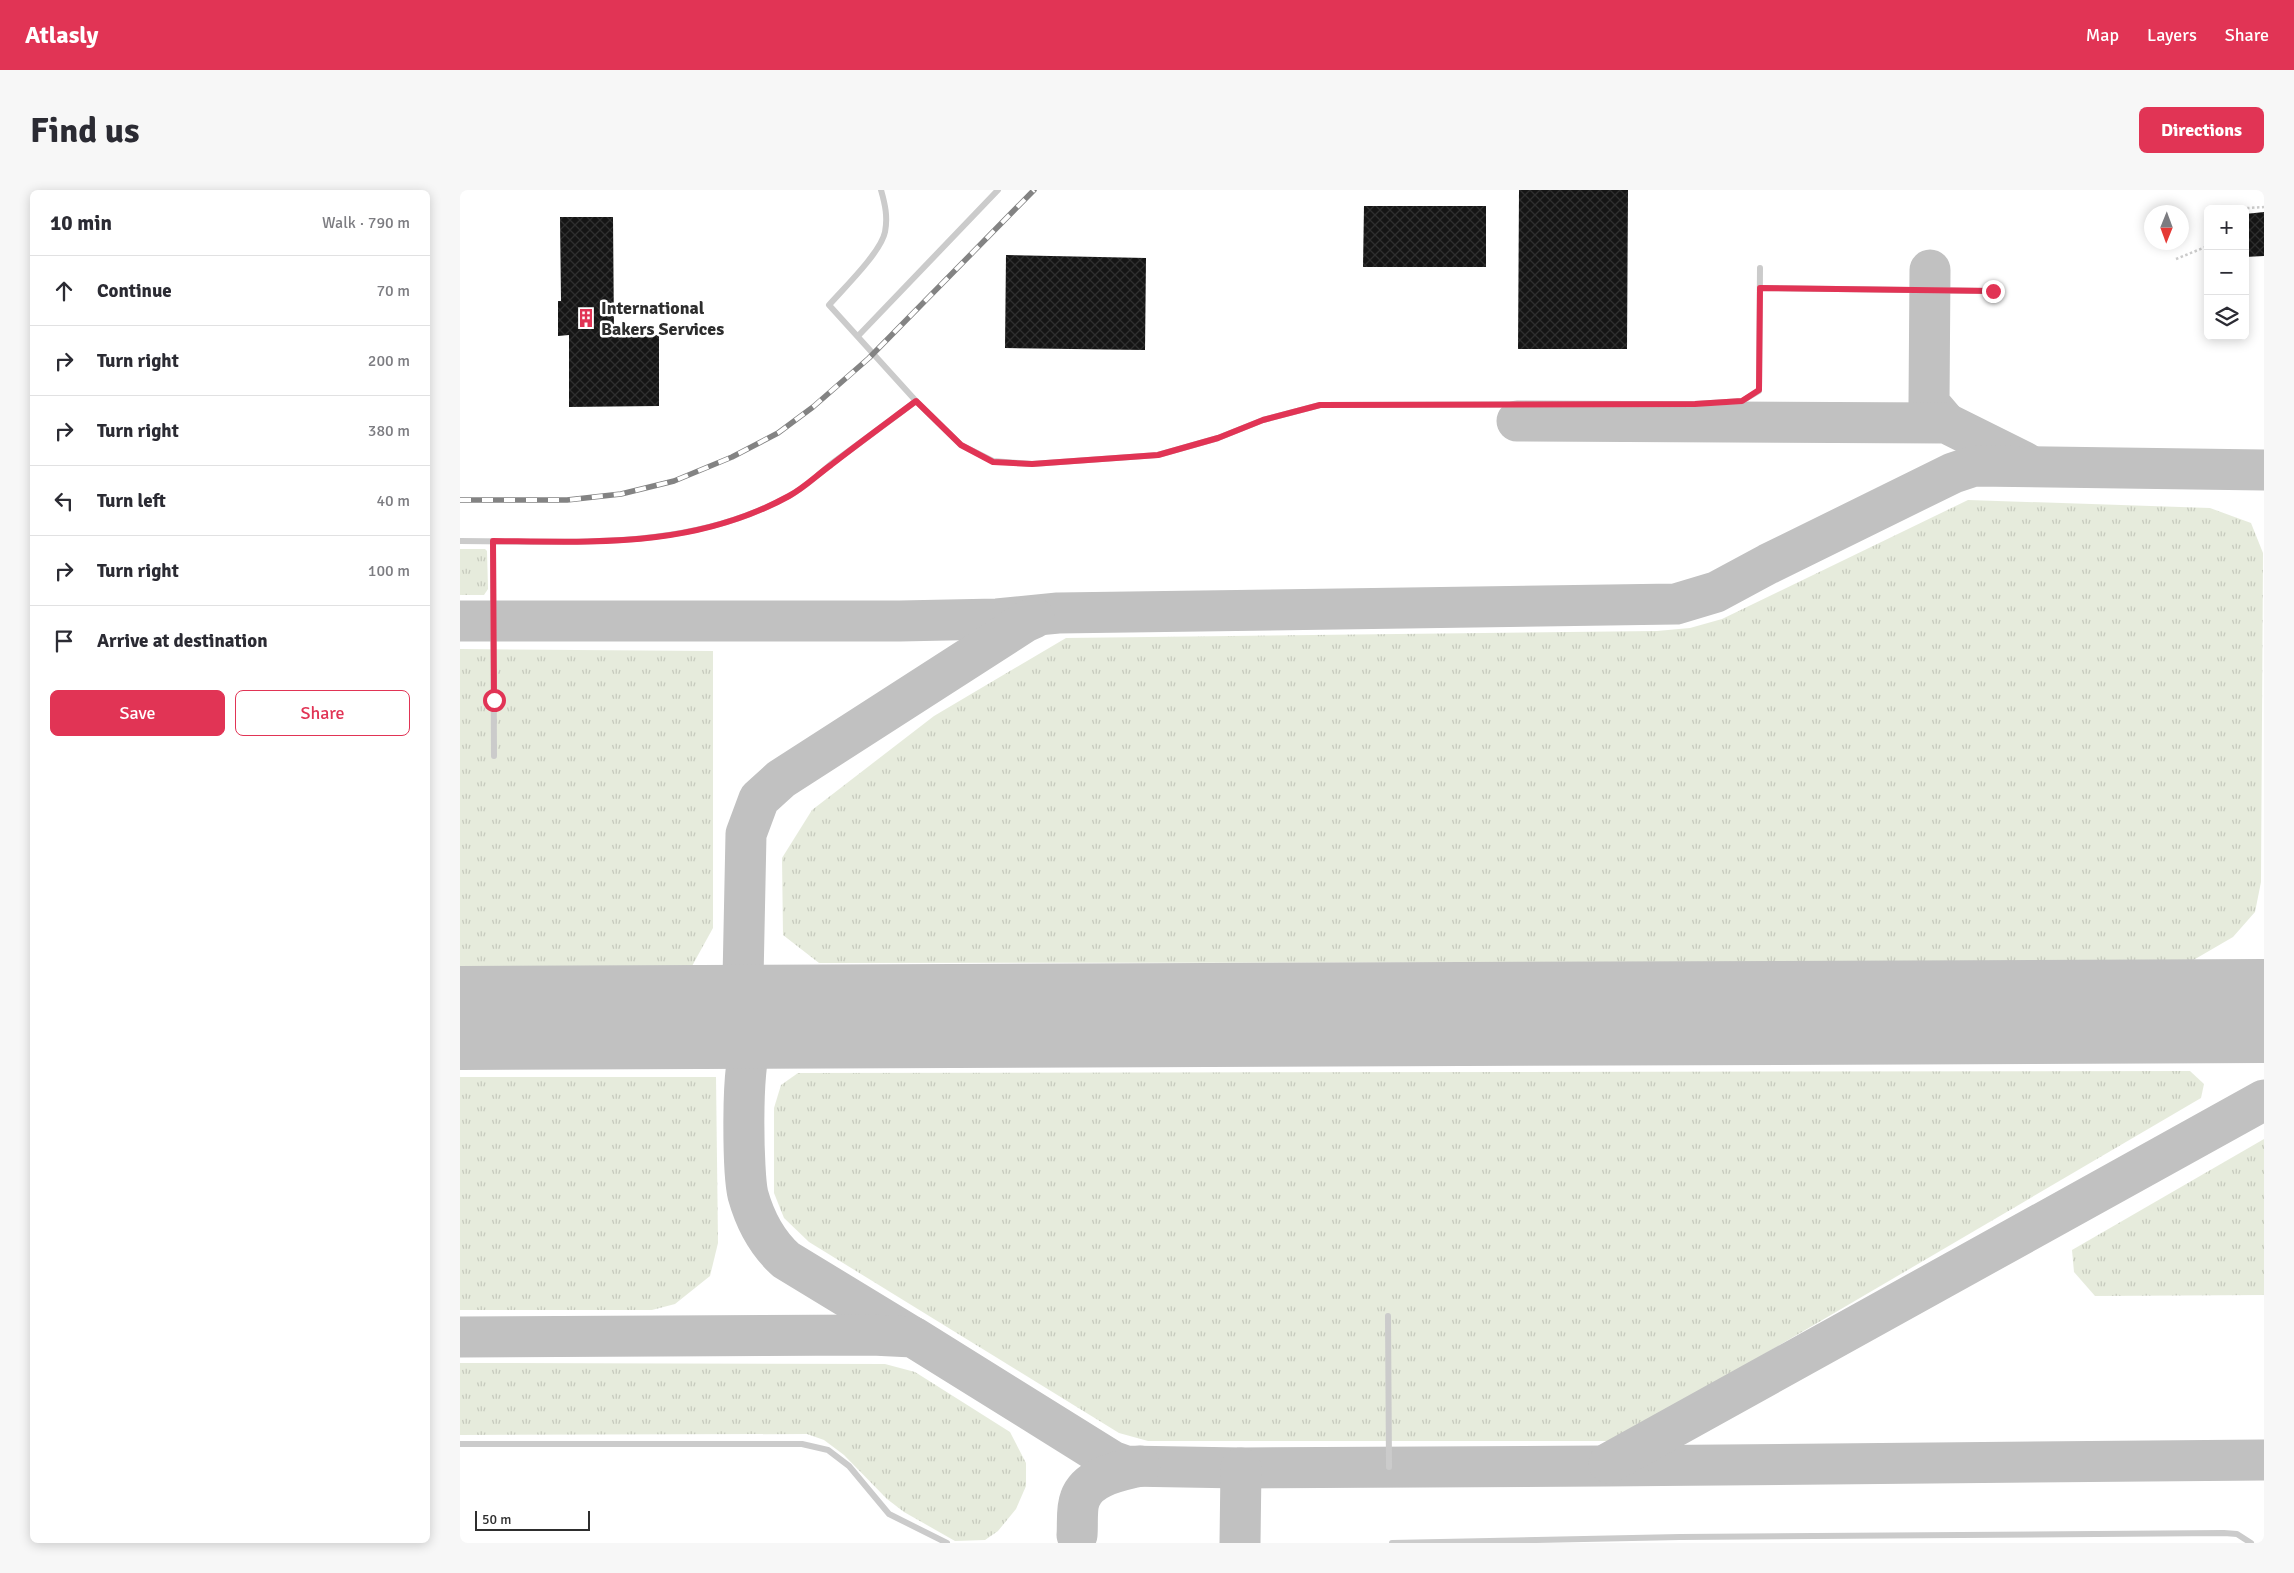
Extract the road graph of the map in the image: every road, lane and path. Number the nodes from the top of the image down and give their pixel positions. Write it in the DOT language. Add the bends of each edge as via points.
graph roads {
  1 [pos="880,190"];
  2 [pos="998,190"];
  3 [pos="2264,207"];
  4 [pos="2249,208"];
  5 [pos="2204,248"];
  6 [pos="2176,259"];
  7 [pos="1760,268"];
  8 [pos="1760,288"];
  9 [pos="1993,291"];
  10 [pos="858,335"];
  11 [pos="916,401"];
  12 [pos="460,541"];
  13 [pos="493,541"];
  14 [pos="494,756"];
  15 [pos="1388,1316"];
  16 [pos="460,1444"];
  17 [pos="1389,1467"];
  18 [pos="947,1543"];
  19 [pos="1392,1543"];
  20 [pos="2251,1543"];
  1 -- 10 [label="lane" via="886,208 880,246 829,305"];
  2 -- 10 [label="lane"];
  3 -- 4 [label="path"];
  5 -- 6 [label="path"];
  7 -- 8 [label="lane"];
  8 -- 9 [label="lane"];
  8 -- 11 [label="lane" via="1759,390 1742,401 1695,404 1320,405 1158,455 1032,464 993,462 961,445"];
  10 -- 11 [label="lane"];
  11 -- 13 [label="lane" via="790,496 754,513 702,530 646,539"];
  12 -- 13 [label="lane"];
  13 -- 14 [label="lane"];
  15 -- 17 [label="lane"];
  16 -- 18 [label="lane" via="802,1444 828,1450 848,1466 889,1514"];
  19 -- 20 [label="lane" via="1759,1536 2224,1533 2237,1534"];
}
